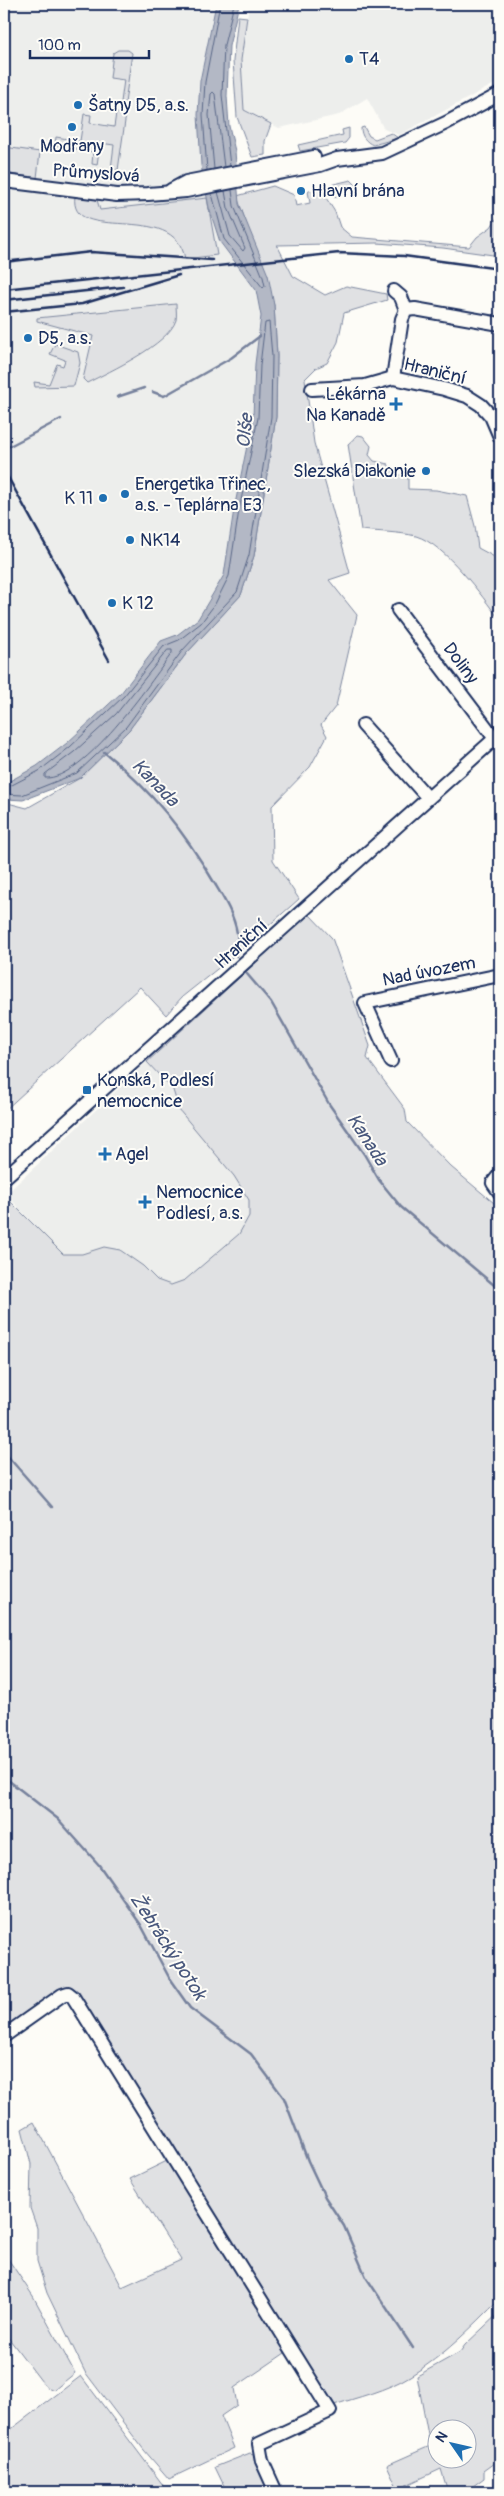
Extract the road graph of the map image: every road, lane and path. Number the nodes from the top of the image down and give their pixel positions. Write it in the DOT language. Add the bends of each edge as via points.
graph roads {
  1 [pos="500,94"];
  2 [pos="4,181"];
  3 [pos="394,291"];
  4 [pos="411,310"];
  5 [pos="500,324"];
  6 [pos="393,378"];
  7 [pos="312,389"];
  8 [pos="500,437"];
  9 [pos="398,610"];
  10 [pos="364,725"];
  11 [pos="499,739"];
  12 [pos="428,798"];
  13 [pos="500,975"];
  14 [pos="391,1061"];
  15 [pos="4,1178"];
  16 [pos="4,2036"];
  17 [pos="276,2492"];
  1 -- 2 [label="street, Průmyslová" via="382,153 269,170 168,191 117,194"];
  3 -- 4 [label="street"];
  4 -- 5 [label="street"];
  4 -- 6 [label="street" via="400,326"];
  6 -- 7 [label="street, Hraniční" via="365,386"];
  6 -- 8 [label="street, Hraniční" via="467,396 490,416"];
  9 -- 11 [label="street, Doliny"];
  10 -- 12 [label="street"];
  11 -- 12 [label="street, Hraniční"];
  12 -- 15 [label="street, Hraniční"];
  13 -- 14 [label="street, Nad úvozem" via="364,1003"];
  16 -- 17 [label="street" via="62,1995 68,1993 73,1997 330,2411 259,2444 262,2461"];
}
